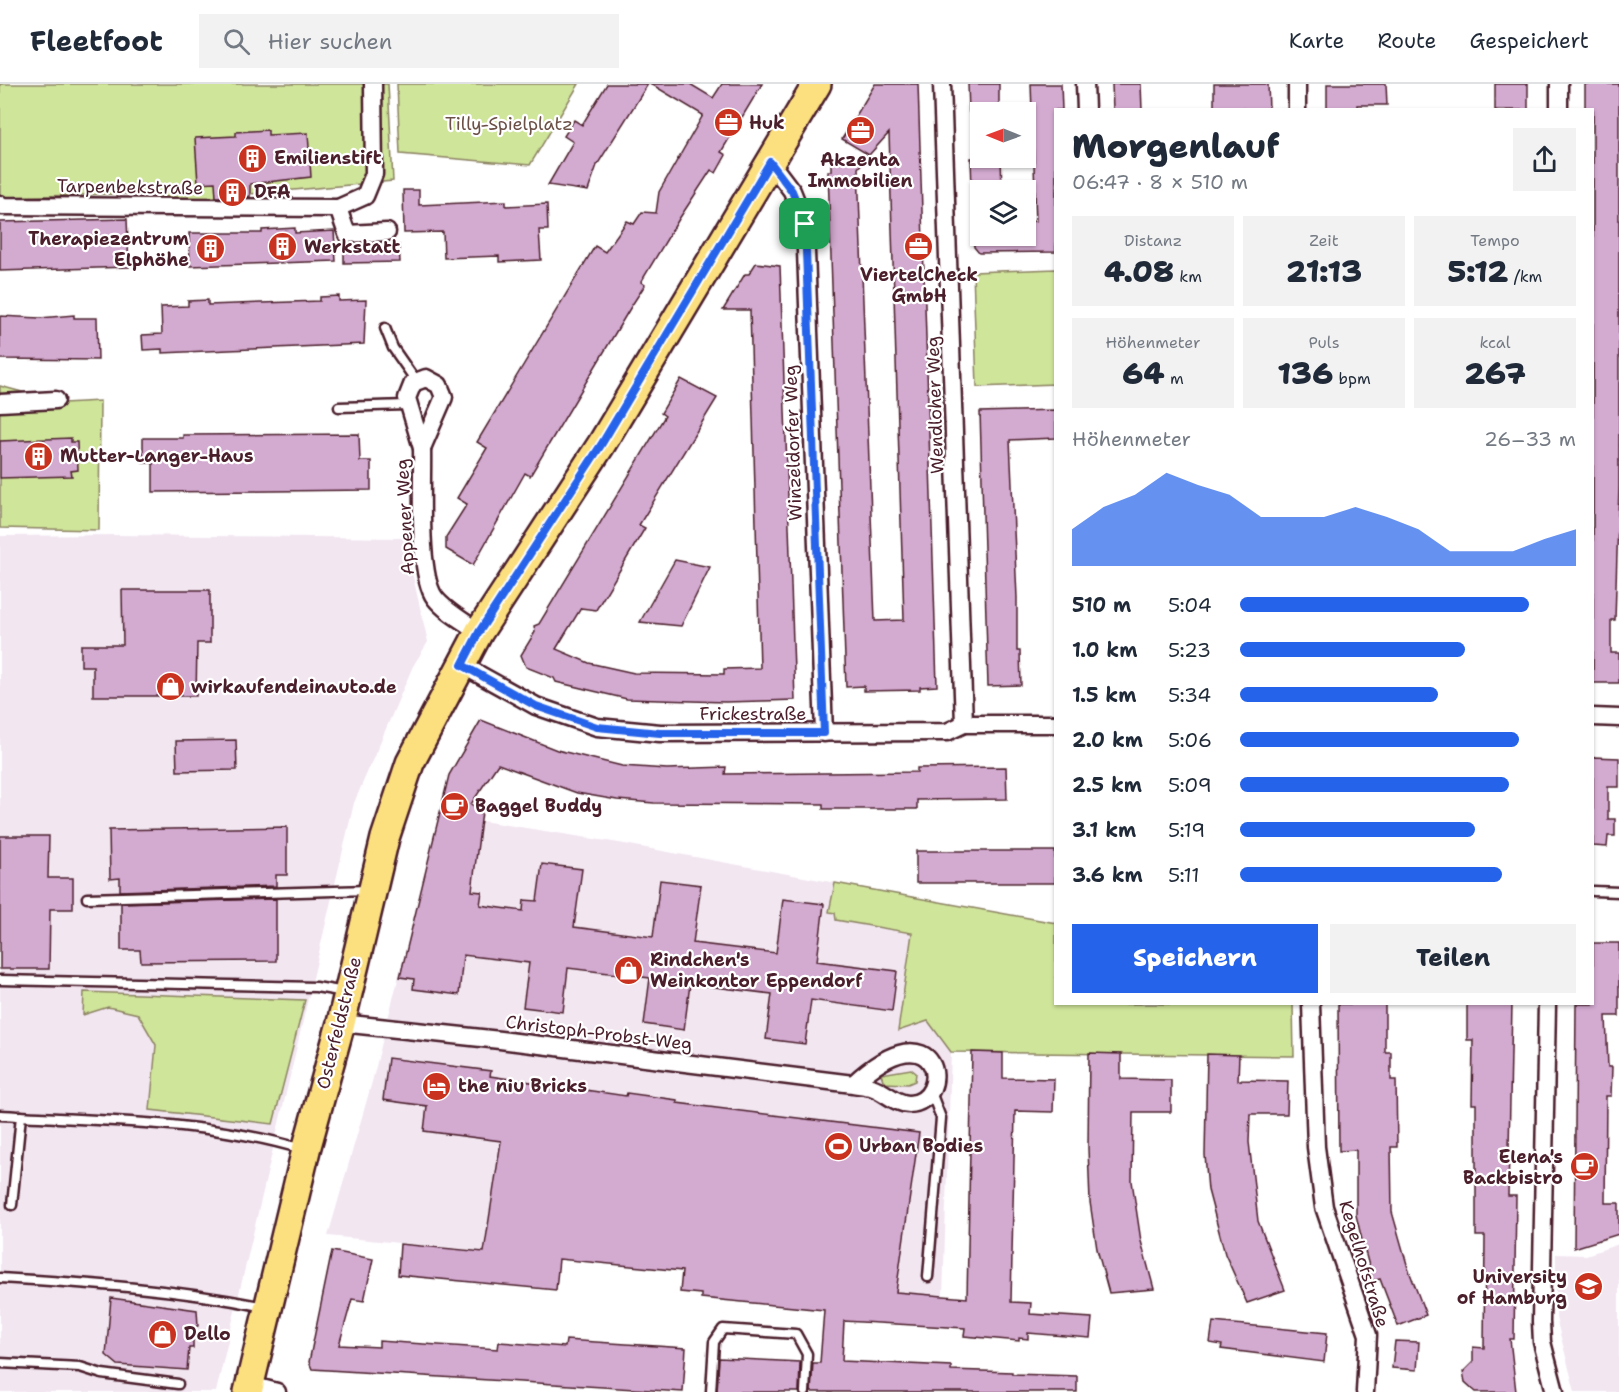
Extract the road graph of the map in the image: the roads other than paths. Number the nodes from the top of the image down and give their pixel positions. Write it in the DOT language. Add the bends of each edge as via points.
graph roads {
  1 [pos="373,84"];
  2 [pos="817,84"];
  3 [pos="942,84"];
  4 [pos="1085,84"];
  5 [pos="1296,84"];
  6 [pos="1559,84"];
  7 [pos="1086,108"];
  8 [pos="1297,108"];
  9 [pos="1559,108"];
  10 [pos="770,162"];
  11 [pos="0,204"];
  12 [pos="338,208"];
  13 [pos="387,232"];
  14 [pos="385,328"];
  15 [pos="416,381"];
  16 [pos="56,400"];
  17 [pos="0,403"];
  18 [pos="408,405"];
  19 [pos="339,407"];
  20 [pos="422,448"];
  21 [pos="479,632"];
  22 [pos="462,665"];
  23 [pos="1594,717"];
  24 [pos="1619,718"];
  25 [pos="964,724"];
  26 [pos="1054,724"];
  27 [pos="824,733"];
  28 [pos="373,890"];
  29 [pos="1594,891"];
  30 [pos="1619,892"];
  31 [pos="87,898"];
  32 [pos="0,980"];
  33 [pos="348,992"];
  34 [pos="1311,1005"];
  35 [pos="1547,1005"];
  36 [pos="341,1023"];
  37 [pos="853,1084"];
  38 [pos="931,1092"];
  39 [pos="0,1115"];
  40 [pos="21,1116"];
  41 [pos="306,1150"];
  42 [pos="12,1205"];
  43 [pos="928,1277"];
  44 [pos="0,1278"];
  45 [pos="268,1308"];
  46 [pos="0,1363"];
  47 [pos="178,1384"];
  48 [pos="249,1389"];
  49 [pos="277,1392"];
  50 [pos="711,1392"];
  51 [pos="805,1392"];
  52 [pos="1365,1392"];
  53 [pos="1555,1392"];
  1 -- 12 [label="street" via="374,174 365,196"];
  2 -- 10 [label="main road, Osterfeldstraße"];
  3 -- 25 [label="street, Wendloher Weg"];
  4 -- 7 [label="street"];
  5 -- 8 [label="street"];
  6 -- 9 [label="street"];
  10 -- 21 [label="main road, Osterfeldstraße" via="601,445"];
  10 -- 27 [label="street, Winzeldorfer Weg" via="792,191 805,224"];
  11 -- 12 [label="street, Tarpenbekstraße"];
  12 -- 13 [label="street" via="347,234"];
  14 -- 15 [label="lane" via="393,348"];
  15 -- 18 [label="street" via="408,391"];
  15 -- 20 [label="street, Appener Weg" via="433,380 444,397"];
  16 -- 17 [label="street"];
  18 -- 19 [label="lane"];
  18 -- 20 [label="street, Appener Weg"];
  20 -- 21 [label="street, Appener Weg" via="428,584 445,608"];
  21 -- 22 [label="main road, Osterfeldstraße"];
  22 -- 27 [label="street, Frickestraße" via="536,706 597,727 660,733"];
  22 -- 28 [label="main road, Osterfeldstraße" via="403,780"];
  23 -- 24 [label="street"];
  25 -- 26 [label="street, Frickestraße"];
  25 -- 27 [label="street, Frickestraße" via="947,732"];
  28 -- 31 [label="lane"];
  28 -- 33 [label="main road, Osterfeldstraße"];
  29 -- 30 [label="lane"];
  32 -- 33 [label="lane" via="316,987"];
  33 -- 36 [label="main road, Osterfeldstraße"];
  34 -- 52 [label="street, Kegelhofstraße" via="1316,1147 1324,1207 1368,1335"];
  35 -- 53 [label="street" via="1541,1322"];
  36 -- 37 [label="street, Christoph-Probst-Weg"];
  36 -- 41 [label="main road, Osterfeldstraße"];
  37 -- 38 [label="street, Christoph-Probst-Weg" via="872,1087 909,1104"];
  37 -- 38 [label="street" via="874,1065 897,1054 921,1052 933,1067"];
  38 -- 43 [label="lane" via="941,1118"];
  39 -- 40 [label="lane"];
  40 -- 41 [label="lane" via="174,1125 263,1137"];
  40 -- 42 [label="lane"];
  41 -- 45 [label="main road, Osterfeldstraße"];
  44 -- 45 [label="lane" via="197,1294"];
  45 -- 48 [label="main road, Osterfeldstraße"];
  46 -- 47 [label="lane" via="80,1367 102,1374"];
  48 -- 49 [label="street"];
  50 -- 51 [label="lane" via="714,1342 723,1329 796,1334 807,1354"];
}
